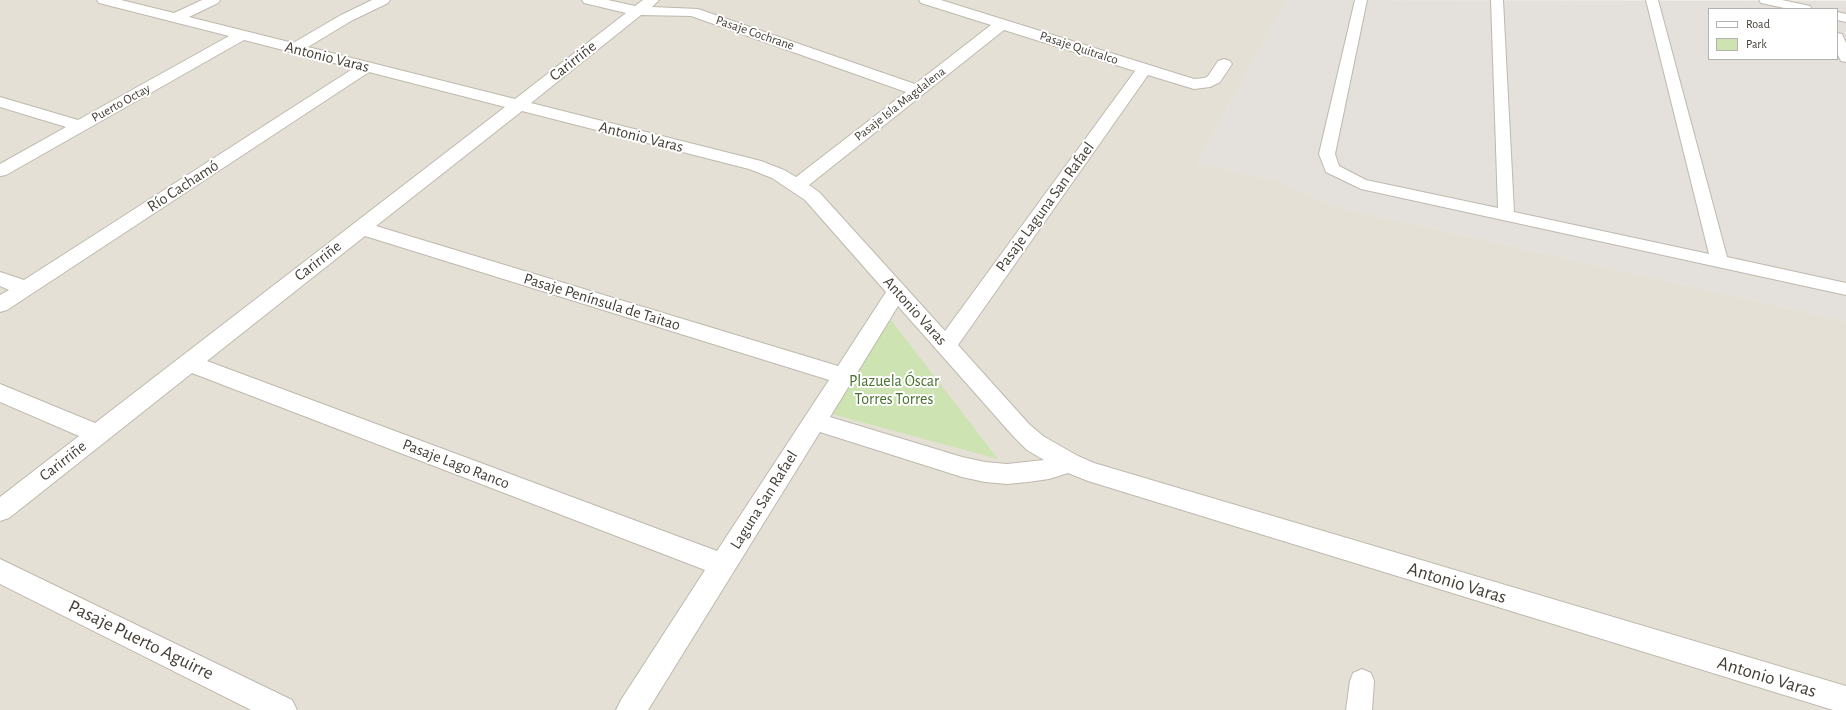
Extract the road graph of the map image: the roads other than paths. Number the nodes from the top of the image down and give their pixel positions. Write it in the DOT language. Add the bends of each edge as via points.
graph roads {
  1 [pos="104,0"];
  2 [pos="212,0"];
  3 [pos="383,0"];
  4 [pos="589,0"];
  5 [pos="926,0"];
  6 [pos="1361,0"];
  7 [pos="1497,0"];
  8 [pos="1652,0"];
  9 [pos="1765,0"];
  10 [pos="644,6"];
  11 [pos="1801,8"];
  12 [pos="176,18"];
  13 [pos="1002,24"];
  14 [pos="242,35"];
  15 [pos="1838,39"];
  16 [pos="294,49"];
  17 [pos="1846,58"];
  18 [pos="1224,64"];
  19 [pos="366,67"];
  20 [pos="1144,69"];
  21 [pos="917,90"];
  22 [pos="0,102"];
  23 [pos="516,106"];
  24 [pos="80,126"];
  25 [pos="0,171"];
  26 [pos="798,185"];
  27 [pos="1506,215"];
  28 [pos="361,228"];
  29 [pos="1719,261"];
  30 [pos="0,279"];
  31 [pos="25,288"];
  32 [pos="1846,289"];
  33 [pos="897,291"];
  34 [pos="0,305"];
  35 [pos="946,346"];
  36 [pos="189,363"];
  37 [pos="843,376"];
  38 [pos="0,393"];
  39 [pos="815,421"];
  40 [pos="98,434"];
  41 [pos="1069,463"];
  42 [pos="0,511"];
  43 [pos="723,565"];
  44 [pos="0,571"];
  45 [pos="1362,681"];
  46 [pos="1846,700"];
  47 [pos="282,710"];
  48 [pos="631,710"];
  49 [pos="1359,710"];
  1 -- 12 [label="street, Antonio Varas"];
  2 -- 12 [label="street"];
  3 -- 16 [label="street" via="346,18"];
  4 -- 10 [label="street, Pasaje Cochrane"];
  5 -- 13 [label="street, Pasaje Quitralco"];
  6 -- 27 [label="lane" via="1327,154 1332,169 1361,184"];
  7 -- 27 [label="lane"];
  8 -- 29 [label="lane"];
  9 -- 11 [label="lane"];
  10 -- 21 [label="street, Pasaje Cochrane" via="700,8"];
  10 -- 23 [label="street, Carirriñe"];
  12 -- 14 [label="street, Antonio Varas"];
  13 -- 20 [label="street, Pasaje Quitralco"];
  13 -- 21 [label="street, Pasaje Isla Magdalena"];
  14 -- 16 [label="street, Antonio Varas"];
  14 -- 24 [label="street, Puerto Octay"];
  15 -- 17 [label="lane"];
  16 -- 19 [label="street, Antonio Varas"];
  18 -- 20 [label="street, Pasaje Quitralco" via="1214,79 1202,84 1186,82"];
  19 -- 23 [label="street, Antonio Varas"];
  19 -- 31 [label="street, Río Cachamó"];
  20 -- 35 [label="street, Pasaje Laguna San Rafael"];
  21 -- 26 [label="street, Pasaje Isla Magdalena"];
  22 -- 24 [label="street"];
  23 -- 26 [label="street, Antonio Varas" via="755,165"];
  23 -- 28 [label="street, Carirriñe"];
  24 -- 25 [label="street, Puerto Octay"];
  26 -- 33 [label="street, Antonio Varas" via="816,200"];
  27 -- 29 [label="lane"];
  28 -- 36 [label="street, Carirriñe"];
  28 -- 37 [label="street, Pasaje Península de Taitao"];
  29 -- 32 [label="lane"];
  30 -- 31 [label="street"];
  31 -- 34 [label="street, Río Cachamó"];
  33 -- 35 [label="street, Antonio Varas"];
  33 -- 37 [label="street, Laguna San Rafael"];
  35 -- 41 [label="street, Antonio Varas" via="1021,430 1035,443"];
  36 -- 40 [label="street, Carirriñe"];
  36 -- 43 [label="street, Pasaje Lago Ranco"];
  37 -- 39 [label="street, Laguna San Rafael"];
  38 -- 40 [label="street"];
  39 -- 41 [label="street" via="985,472 1028,472"];
  39 -- 43 [label="street, Laguna San Rafael"];
  40 -- 42 [label="street, Carirriñe"];
  41 -- 46 [label="street, Antonio Varas" via="1088,471"];
  43 -- 48 [label="street, Laguna San Rafael"];
  44 -- 47 [label="street, Pasaje Puerto Aguirre"];
  45 -- 49 [label="lane"];
}
